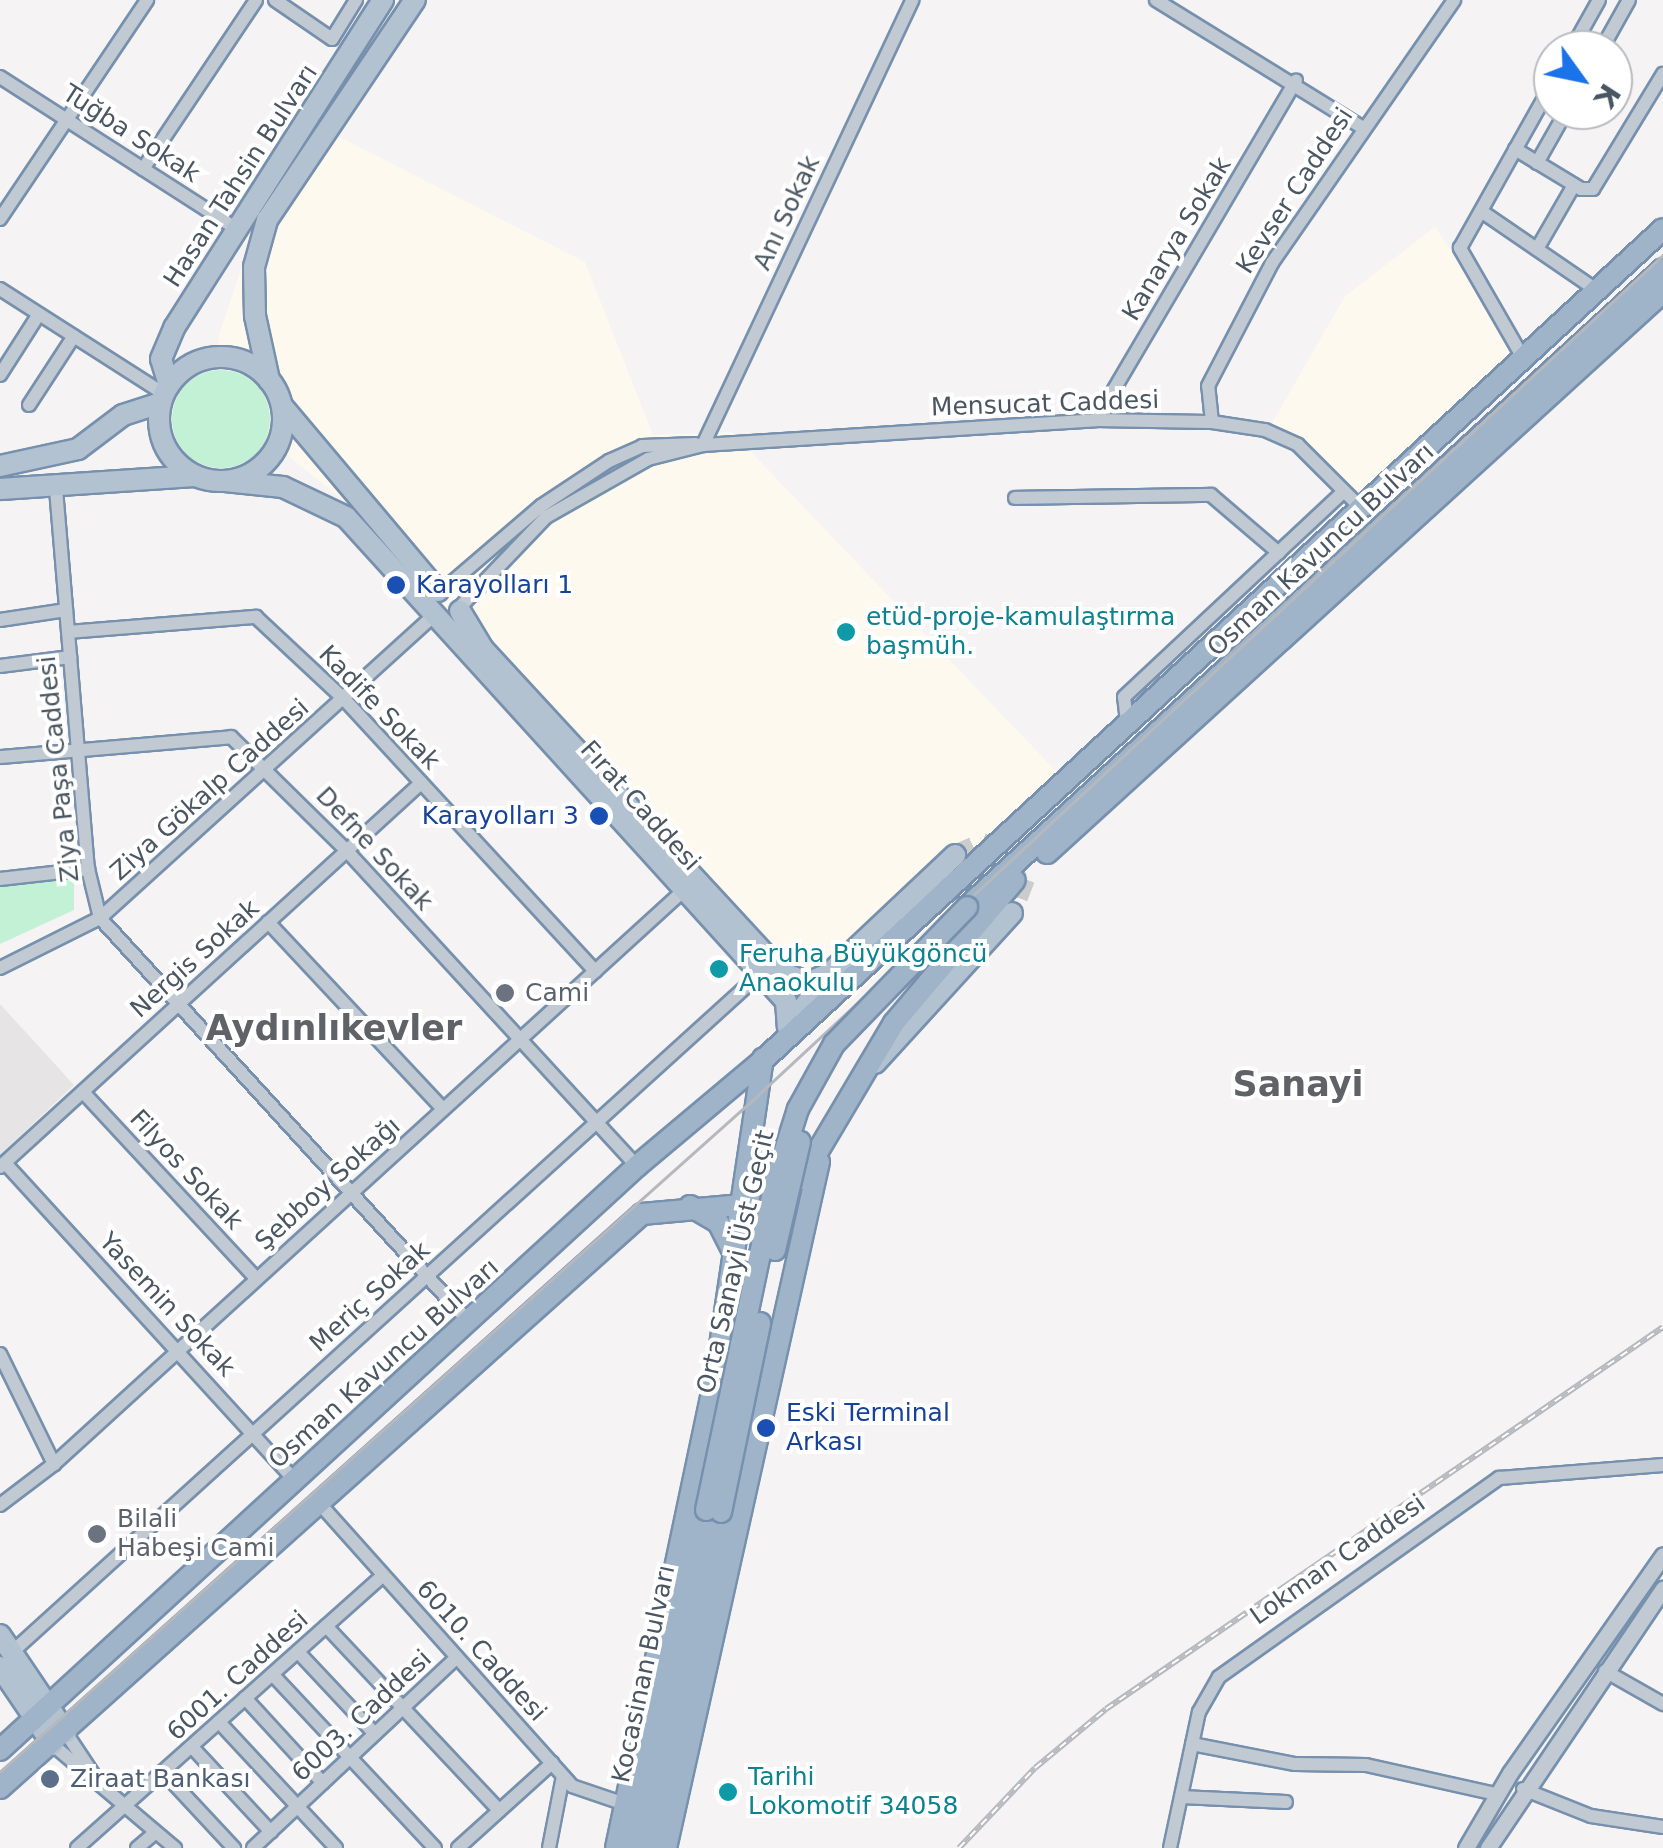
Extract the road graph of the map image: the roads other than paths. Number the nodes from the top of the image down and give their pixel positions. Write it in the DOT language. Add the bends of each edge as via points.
graph roads {
  1 [pos="147,0"];
  2 [pos="256,0"];
  3 [pos="275,0"];
  4 [pos="356,0"];
  5 [pos="383,0"];
  6 [pos="400,0"];
  7 [pos="415,0"];
  8 [pos="912,0"];
  9 [pos="1156,0"];
  10 [pos="1454,0"];
  11 [pos="1600,0"];
  12 [pos="1629,0"];
  13 [pos="1583,30"];
  14 [pos="1612,30"];
  15 [pos="384,48"];
  16 [pos="1663,74"];
  17 [pos="0,77"];
  18 [pos="1296,81"];
  19 [pos="1533,117"];
  20 [pos="66,120"];
  21 [pos="1362,126"];
  22 [pos="1556,130"];
  23 [pos="1515,149"];
  24 [pos="1537,163"];
  25 [pos="143,169"];
  26 [pos="1574,185"];
  27 [pos="1481,211"];
  28 [pos="0,219"];
  29 [pos="237,229"];
  30 [pos="1663,229"];
  31 [pos="1536,249"];
  32 [pos="1663,269"];
  33 [pos="0,289"];
  34 [pos="1595,289"];
  35 [pos="1663,292"];
  36 [pos="39,314"];
  37 [pos="74,336"];
  38 [pos="1522,356"];
  39 [pos="0,375"];
  40 [pos="270,380"];
  41 [pos="165,394"];
  42 [pos="29,405"];
  43 [pos="282,406"];
  44 [pos="1096,420"];
  45 [pos="1212,422"];
  46 [pos="703,445"];
  47 [pos="0,466"];
  48 [pos="196,476"];
  49 [pos="224,481"];
  50 [pos="0,489"];
  51 [pos="56,489"];
  52 [pos="1344,491"];
  53 [pos="1015,498"];
  54 [pos="1359,506"];
  55 [pos="1279,553"];
  56 [pos="436,606"];
  57 [pos="460,608"];
  58 [pos="66,610"];
  59 [pos="0,620"];
  60 [pos="68,632"];
  61 [pos="70,657"];
  62 [pos="0,666"];
  63 [pos="345,700"];
  64 [pos="1127,721"];
  65 [pos="78,747"];
  66 [pos="0,758"];
  67 [pos="268,769"];
  68 [pos="421,783"];
  69 [pos="346,851"];
  70 [pos="955,856"];
  71 [pos="88,869"];
  72 [pos="0,880"];
  73 [pos="1015,880"];
  74 [pos="683,891"];
  75 [pos="972,911"];
  76 [pos="1012,913"];
  77 [pos="100,918"];
  78 [pos="268,922"];
  79 [pos="0,968"];
  80 [pos="595,972"];
  81 [pos="830,973"];
  82 [pos="760,974"];
  83 [pos="178,1005"];
  84 [pos="788,1027"];
  85 [pos="520,1040"];
  86 [pos="762,1061"];
  87 [pos="852,1085"];
  88 [pos="83,1092"];
  89 [pos="444,1109"];
  90 [pos="596,1120"];
  91 [pos="750,1150"];
  92 [pos="822,1152"];
  93 [pos="2,1165"];
  94 [pos="637,1166"];
  95 [pos="792,1186"];
  96 [pos="352,1193"];
  97 [pos="688,1205"];
  98 [pos="743,1205"];
  99 [pos="740,1234"];
  100 [pos="796,1245"];
  101 [pos="736,1262"];
  102 [pos="427,1276"];
  103 [pos="257,1280"];
  104 [pos="469,1322"];
  105 [pos="179,1350"];
  106 [pos="0,1354"];
  107 [pos="253,1434"];
  108 [pos="54,1464"];
  109 [pos="1663,1465"];
  110 [pos="294,1480"];
  111 [pos="320,1504"];
  112 [pos="0,1505"];
  113 [pos="714,1511"];
  114 [pos="1663,1555"];
  115 [pos="383,1574"];
  116 [pos="1663,1589"];
  117 [pos="692,1610"];
  118 [pos="326,1626"];
  119 [pos="3,1652"];
  120 [pos="298,1652"];
  121 [pos="457,1658"];
  122 [pos="1605,1672"];
  123 [pos="273,1675"];
  124 [pos="704,1676"];
  125 [pos="647,1696"];
  126 [pos="244,1698"];
  127 [pos="1663,1704"];
  128 [pos="404,1708"];
  129 [pos="40,1716"];
  130 [pos="219,1722"];
  131 [pos="375,1734"];
  132 [pos="60,1739"];
  133 [pos="1192,1744"];
  134 [pos="192,1747"];
  135 [pos="0,1750"];
  136 [pos="350,1757"];
  137 [pos="552,1763"];
  138 [pos="164,1773"];
  139 [pos="564,1776"];
  140 [pos="323,1782"];
  141 [pos="0,1788"];
  142 [pos="1522,1789"];
  143 [pos="1496,1794"];
  144 [pos="1181,1797"];
  145 [pos="1286,1802"];
  146 [pos="625,1804"];
  147 [pos="298,1806"];
  148 [pos="126,1809"];
  149 [pos="500,1810"];
  150 [pos="1663,1827"];
  151 [pos="271,1832"];
  152 [pos="155,1834"];
  153 [pos="77,1848"];
  154 [pos="137,1848"];
  155 [pos="176,1848"];
  156 [pos="234,1848"];
  157 [pos="253,1848"];
  158 [pos="336,1848"];
  159 [pos="435,1848"];
  160 [pos="458,1848"];
  161 [pos="549,1848"];
  162 [pos="616,1848"];
  163 [pos="632,1848"];
  164 [pos="649,1848"];
  165 [pos="666,1848"];
  166 [pos="1170,1848"];
  167 [pos="1466,1848"];
  168 [pos="1488,1848"];
  1 -- 20 [label="street"];
  2 -- 25 [label="street"];
  3 -- 4 [label="street" via="332,39"];
  5 -- 29 [label="main road, Hasan Tahsin Bulvarı"];
  6 -- 15 [label="main road" via="387,22"];
  7 -- 15 [label="main road, Hasan Tahsin Bulvarı"];
  8 -- 46 [label="street, Anı Sokak"];
  9 -- 18 [label="street"];
  10 -- 21 [label="street, Kevser Caddesi"];
  11 -- 13 [label="street"];
  12 -- 14 [label="street"];
  15 -- 40 [label="main road, Hasan Tahsin Bulvarı" via="266,220 254,267 254,316"];
  16 -- 26 [label="street" via="1595,187"];
  17 -- 20 [label="street, Tuğba Sokak"];
  18 -- 21 [label="street"];
  18 -- 44 [label="street, Kanarya Sokak"];
  19 -- 23 [label="street"];
  20 -- 25 [label="street, Tuğba Sokak"];
  20 -- 28 [label="street"];
  21 -- 45 [label="street, Kevser Caddesi" via="1272,264 1208,386"];
  22 -- 24 [label="street"];
  23 -- 24 [label="street"];
  23 -- 27 [label="street"];
  24 -- 26 [label="street"];
  25 -- 29 [label="street, Tuğba Sokak"];
  26 -- 31 [label="street"];
  27 -- 31 [label="street"];
  27 -- 38 [label="street" via="1460,248 1461,259"];
  29 -- 41 [label="main road, Hasan Tahsin Bulvarı" via="174,328 161,359"];
  30 -- 34 [label="highway"];
  31 -- 34 [label="street"];
  32 -- 75 [label="highway, Osman Kavuncu Bulvarı"];
  33 -- 36 [label="street"];
  34 -- 38 [label="highway"];
  35 -- 73 [label="highway, Osman Kavuncu Bulvarı" via="1214,707"];
  36 -- 37 [label="street"];
  36 -- 39 [label="street"];
  37 -- 41 [label="street"];
  37 -- 42 [label="street"];
  38 -- 54 [label="highway"];
  40 -- 41 [label="main road" via="246,362 218,357 190,365"];
  40 -- 43 [label="main road"];
  41 -- 47 [label="main road" via="78,448"];
  41 -- 48 [label="main road" via="163,442"];
  43 -- 49 [label="main road" via="281,435 268,460"];
  43 -- 56 [label="main road, Fırat Caddesi"];
  44 -- 45 [label="street, Mensucat Caddesi"];
  44 -- 46 [label="street, Mensucat Caddesi"];
  45 -- 52 [label="street, Mensucat Caddesi" via="1265,430 1298,445"];
  46 -- 56 [label="street, Mensucat Caddesi" via="642,446 609,461 541,506"];
  46 -- 57 [label="street, Mensucat Caddesi" via="648,459 546,518"];
  48 -- 49 [label="main road"];
  48 -- 51 [label="main road"];
  49 -- 56 [label="main road, Fırat Caddesi" via="283,486 346,517"];
  50 -- 51 [label="main road"];
  51 -- 58 [label="street, Ziya Paşa Caddesi"];
  52 -- 54 [label="street, Mensucat Caddesi"];
  52 -- 55 [label="street"];
  53 -- 55 [label="street" via="1211,494"];
  54 -- 64 [label="highway"];
  55 -- 64 [label="street" via="1124,697"];
  56 -- 57 [label="main road"];
  56 -- 63 [label="street, Ziya Gökalp Caddesi"];
  56 -- 74 [label="main road, Fırat Caddesi"];
  57 -- 81 [label="main road, Fırat Caddesi" via="484,649 780,972 808,983"];
  58 -- 59 [label="street"];
  58 -- 60 [label="street, Ziya Paşa Caddesi"];
  60 -- 61 [label="street, Ziya Paşa Caddesi"];
  60 -- 63 [label="street, Kadife Sokak" via="256,617"];
  61 -- 62 [label="street"];
  61 -- 65 [label="street, Ziya Paşa Caddesi"];
  63 -- 67 [label="street, Ziya Gökalp Caddesi"];
  63 -- 68 [label="street, Kadife Sokak"];
  64 -- 86 [label="highway"];
  65 -- 66 [label="street, Defne Sokak"];
  65 -- 67 [label="street, Defne Sokak" via="231,737"];
  65 -- 71 [label="street, Ziya Paşa Caddesi"];
  67 -- 69 [label="street, Defne Sokak"];
  67 -- 77 [label="street, Ziya Gökalp Caddesi"];
  68 -- 69 [label="street, Nergis Sokak"];
  68 -- 80 [label="street, Kadife Sokak"];
  69 -- 78 [label="street, Nergis Sokak"];
  69 -- 85 [label="street, Defne Sokak"];
  70 -- 81 [label="main road"];
  71 -- 72 [label="street"];
  71 -- 77 [label="street, Ziya Paşa Caddesi"];
  73 -- 75 [label="highway"];
  73 -- 87 [label="highway" via="894,1023"];
  74 -- 80 [label="street, Şebboy Sokağı"];
  74 -- 82 [label="main road, Fırat Caddesi"];
  75 -- 113 [label="highway, Orta Sanayi Üst Geçit, bridge" via="834,1044 798,1109 774,1182"];
  76 -- 87 [label="main road"];
  77 -- 79 [label="street, Ziya Gökalp Caddesi"];
  77 -- 83 [label="street, Ziya Paşa Caddesi"];
  78 -- 83 [label="street, Nergis Sokak"];
  78 -- 89 [label="street"];
  80 -- 85 [label="street, Şebboy Sokağı"];
  81 -- 84 [label="main road"];
  82 -- 84 [label="main road, Fırat Caddesi" via="786,1001"];
  82 -- 90 [label="street, Meriç Sokak"];
  83 -- 88 [label="street, Nergis Sokak"];
  83 -- 96 [label="street, Ziya Paşa Caddesi"];
  84 -- 86 [label="highway"];
  85 -- 89 [label="street, Şebboy Sokağı"];
  85 -- 90 [label="street, Defne Sokak"];
  86 -- 91 [label="highway"];
  86 -- 94 [label="highway, Osman Kavuncu Bulvarı"];
  87 -- 92 [label="highway"];
  88 -- 93 [label="street, Nergis Sokak"];
  88 -- 103 [label="street, Filyos Sokak"];
  89 -- 96 [label="street, Şebboy Sokağı"];
  90 -- 94 [label="street, Defne Sokak"];
  90 -- 102 [label="street, Meriç Sokak"];
  91 -- 95 [label="highway" via="764,1180"];
  91 -- 98 [label="highway"];
  92 -- 95 [label="highway"];
  92 -- 100 [label="highway"];
  93 -- 105 [label="street, Yasemin Sokak"];
  94 -- 104 [label="highway, Osman Kavuncu Bulvarı"];
  95 -- 98 [label="highway"];
  96 -- 102 [label="street, Ziya Paşa Caddesi"];
  96 -- 103 [label="street, Şebboy Sokağı"];
  97 -- 98 [label="highway"];
  97 -- 101 [label="highway" via="724,1228"];
  97 -- 111 [label="highway" via="642,1214"];
  98 -- 99 [label="highway"];
  99 -- 100 [label="highway" via="754,1213 777,1212 794,1230"];
  99 -- 101 [label="highway"];
  100 -- 124 [label="highway"];
  101 -- 125 [label="highway"];
  102 -- 104 [label="street, Ziya Paşa Caddesi"];
  102 -- 107 [label="street, Meriç Sokak"];
  103 -- 105 [label="street, Şebboy Sokağı"];
  104 -- 110 [label="highway, Osman Kavuncu Bulvarı"];
  105 -- 107 [label="street, Yasemin Sokak"];
  105 -- 108 [label="street, Şebboy Sokağı"];
  106 -- 108 [label="street"];
  107 -- 110 [label="street, Yasemin Sokak"];
  107 -- 119 [label="street, Meriç Sokak"];
  108 -- 112 [label="street, Şebboy Sokağı"];
  109 -- 133 [label="street, Lokman Caddesi" via="1499,1478 1219,1676 1202,1702"];
  110 -- 129 [label="highway, Osman Kavuncu Bulvarı"];
  111 -- 115 [label="street, 6010. Caddesi"];
  111 -- 132 [label="highway"];
  113 -- 117 [label="highway, Kocasinan Bulvarı"];
  114 -- 143 [label="street"];
  115 -- 118 [label="street, 6001. Caddesi"];
  115 -- 121 [label="street, 6010. Caddesi"];
  116 -- 122 [label="street"];
  117 -- 124 [label="highway"];
  117 -- 125 [label="highway"];
  117 -- 163 [label="highway, Kocasinan Bulvarı"];
  117 -- 164 [label="highway, Kocasinan Bulvarı"];
  118 -- 120 [label="street, 6001. Caddesi"];
  118 -- 128 [label="street"];
  119 -- 129 [label="main road"];
  120 -- 123 [label="street, 6001. Caddesi"];
  120 -- 131 [label="street"];
  121 -- 128 [label="street, 6003. Caddesi"];
  121 -- 137 [label="street, 6010. Caddesi"];
  122 -- 127 [label="street"];
  122 -- 142 [label="street"];
  123 -- 126 [label="street, 6001. Caddesi"];
  123 -- 136 [label="street"];
  124 -- 165 [label="highway"];
  125 -- 146 [label="highway"];
  126 -- 130 [label="street, 6001. Caddesi"];
  126 -- 140 [label="street"];
  128 -- 131 [label="street, 6003. Caddesi"];
  128 -- 149 [label="street"];
  129 -- 132 [label="main road"];
  129 -- 135 [label="highway, Osman Kavuncu Bulvarı"];
  130 -- 134 [label="street, 6001. Caddesi"];
  130 -- 147 [label="street"];
  131 -- 136 [label="street, 6003. Caddesi"];
  132 -- 141 [label="highway"];
  132 -- 148 [label="street"];
  133 -- 143 [label="street" via="1296,1764 1366,1765"];
  133 -- 144 [label="street, Lokman Caddesi"];
  134 -- 138 [label="street, 6001. Caddesi"];
  134 -- 151 [label="street"];
  136 -- 140 [label="street, 6003. Caddesi"];
  136 -- 159 [label="street"];
  137 -- 139 [label="street, 6010. Caddesi"];
  137 -- 149 [label="street"];
  138 -- 148 [label="street, 6001. Caddesi"];
  138 -- 156 [label="street"];
  139 -- 146 [label="street, 6010. Caddesi" via="572,1786"];
  139 -- 161 [label="street"];
  140 -- 147 [label="street, 6003. Caddesi"];
  142 -- 150 [label="street" via="1591,1816"];
  142 -- 168 [label="street"];
  143 -- 167 [label="street"];
  144 -- 145 [label="street"];
  144 -- 166 [label="street, Lokman Caddesi"];
  146 -- 162 [label="highway"];
  147 -- 151 [label="street, 6003. Caddesi"];
  147 -- 158 [label="street"];
  148 -- 152 [label="street"];
  148 -- 153 [label="street, 6001. Caddesi"];
  149 -- 160 [label="street"];
  151 -- 157 [label="street, 6003. Caddesi"];
  152 -- 154 [label="street"];
  152 -- 155 [label="street"];
}
